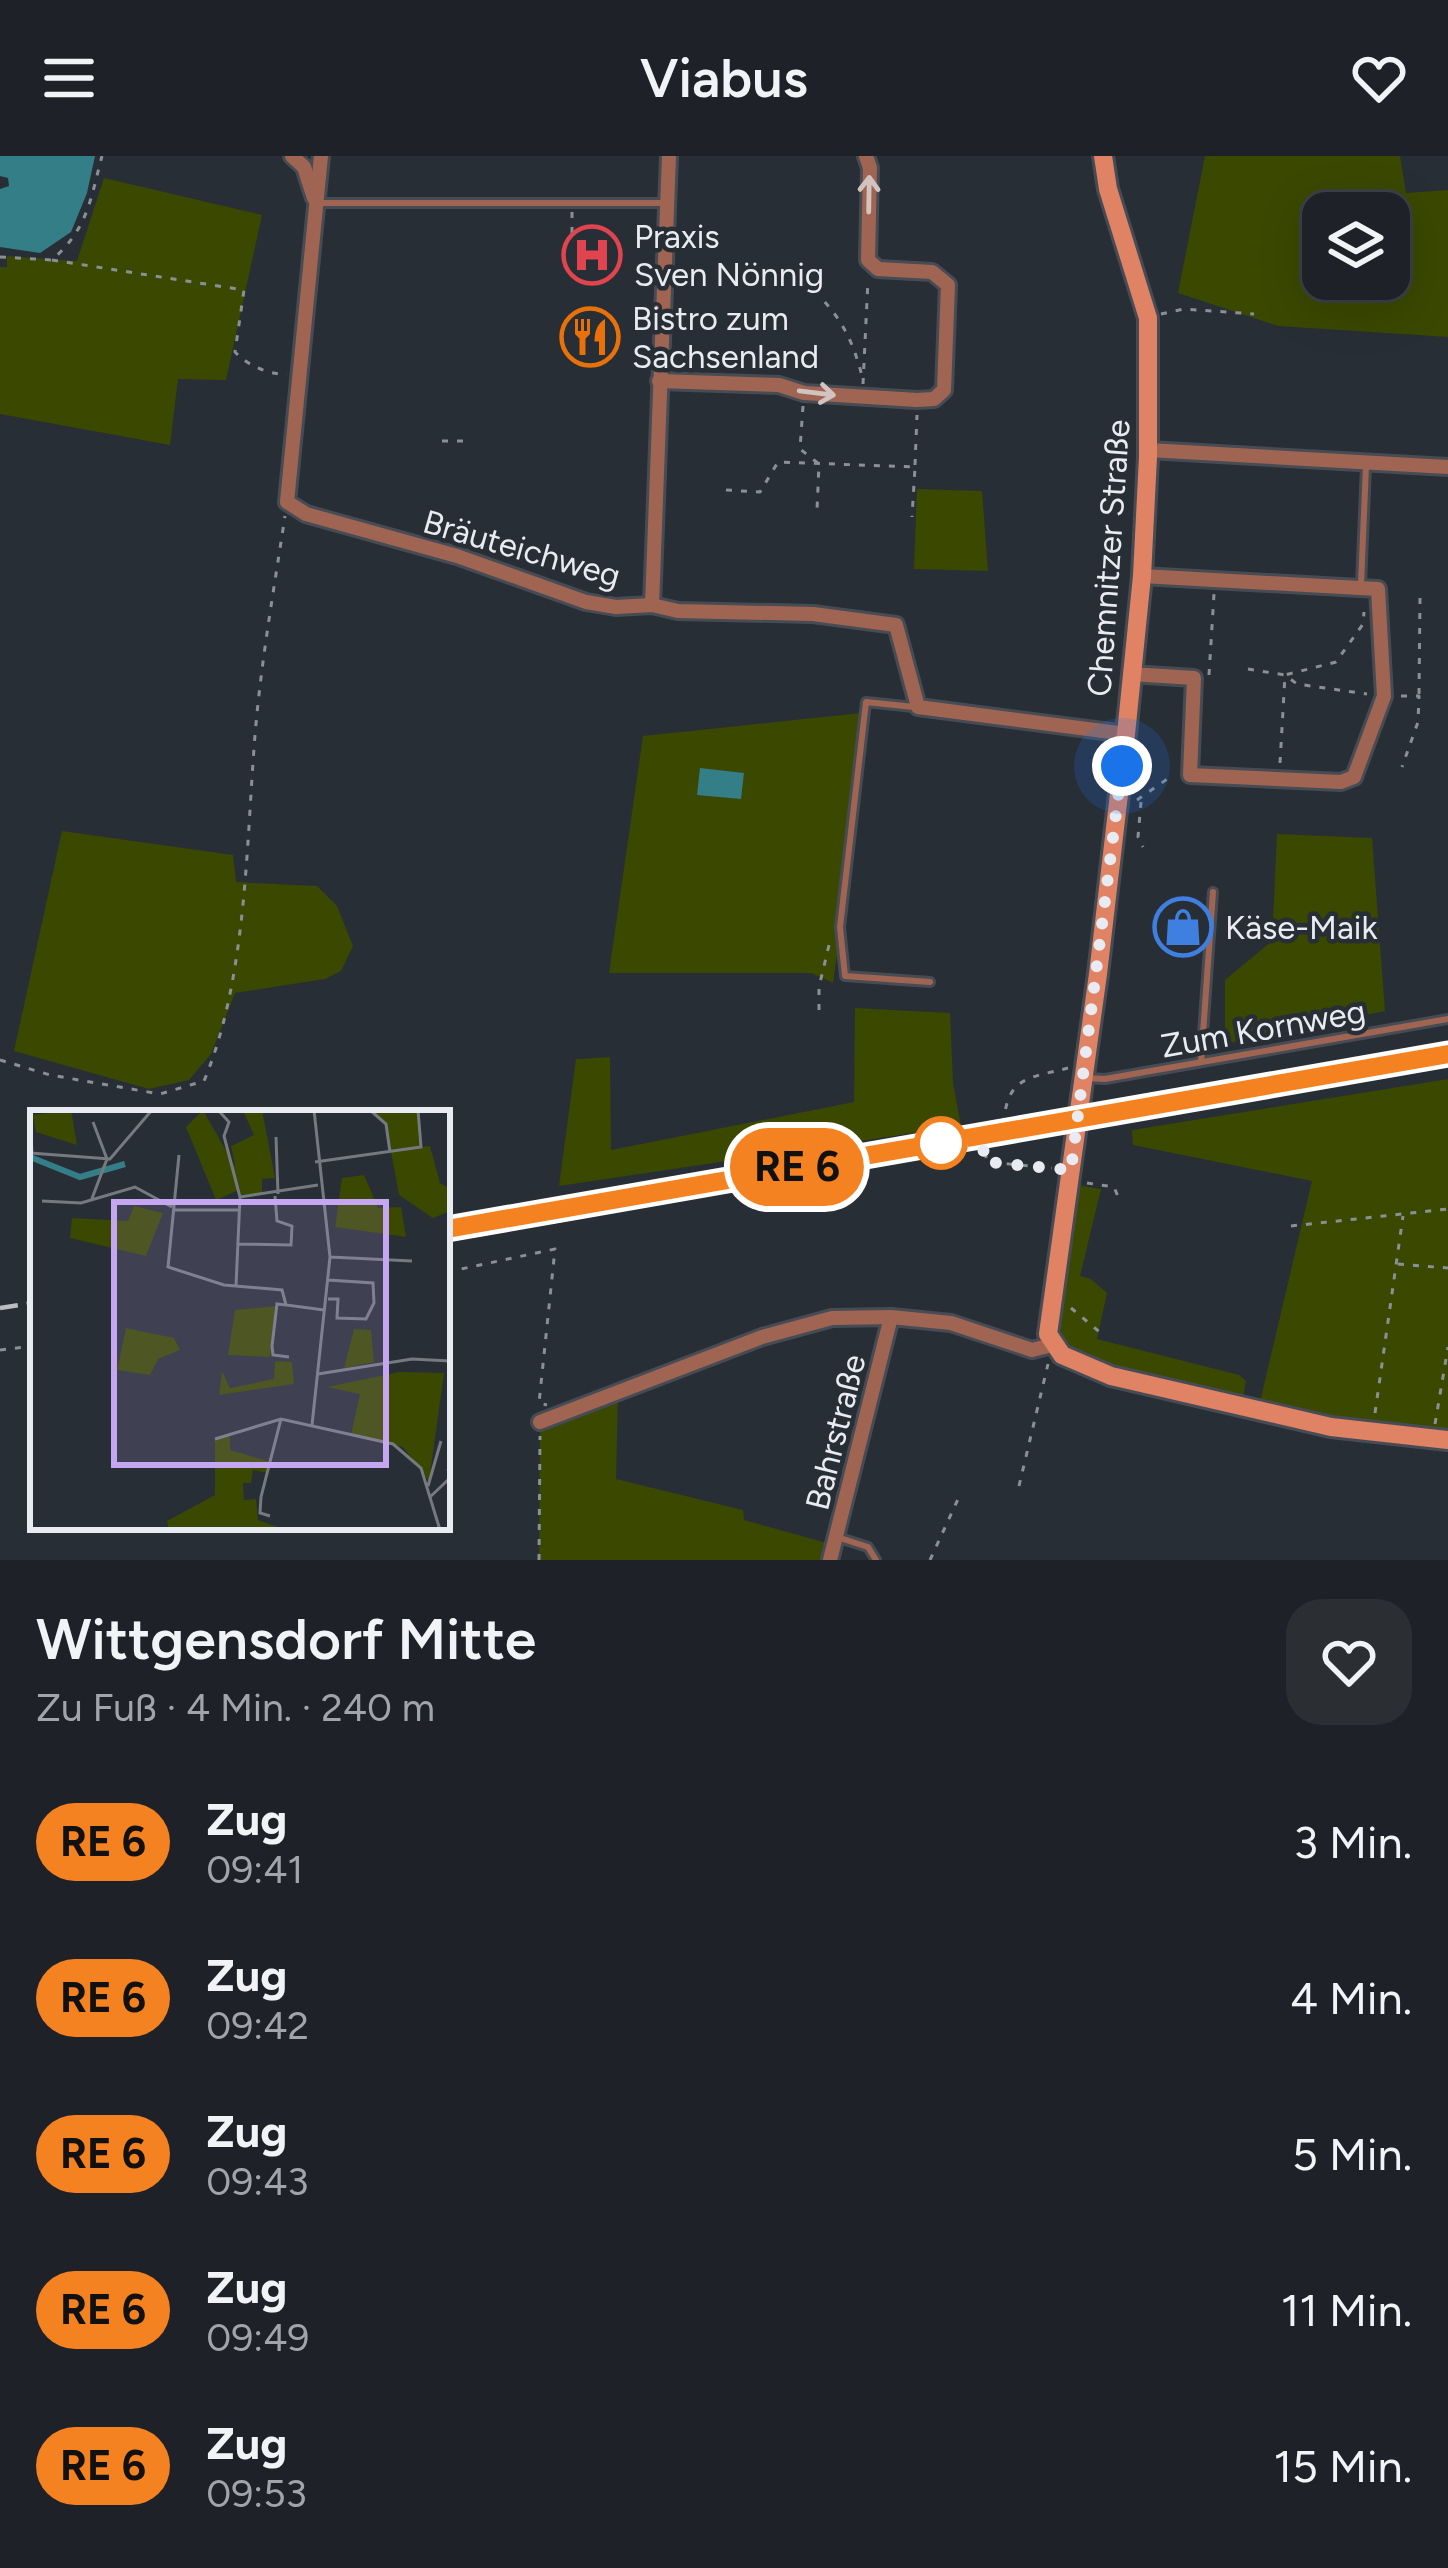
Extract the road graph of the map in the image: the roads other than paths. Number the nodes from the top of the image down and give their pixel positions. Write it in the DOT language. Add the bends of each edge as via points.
graph roads {
  1 [pos="292,156"];
  2 [pos="321,156"];
  3 [pos="669,156"];
  4 [pos="866,156"];
  5 [pos="1102,156"];
  6 [pos="316,203"];
  7 [pos="669,203"];
  8 [pos="659,381"];
  9 [pos="1148,450"];
  10 [pos="1366,462"];
  11 [pos="1448,467"];
  12 [pos="1142,576"];
  13 [pos="1363,586"];
  14 [pos="652,605"];
  15 [pos="1131,674"];
  16 [pos="918,707"];
  17 [pos="1126,734"];
  18 [pos="1214,892"];
  19 [pos="931,982"];
  20 [pos="1448,1019"];
  21 [pos="1201,1062"];
  22 [pos="1086,1070"];
  23 [pos="891,1317"];
  24 [pos="1052,1345"];
  25 [pos="540,1423"];
  26 [pos="1440,1438"];
  27 [pos="836,1537"];
  28 [pos="830,1560"];
  29 [pos="876,1560"];
  1 -- 6 [label="street"];
  2 -- 6 [label="street"];
  3 -- 7 [label="street"];
  8 -- 4 [label="street, one-way" via="917,400 944,390 948,285 932,272 878,269 868,260"];
  5 -- 9 [label="street, Chemnitzer Straße" via="1148,318"];
  6 -- 7 [label="lane"];
  6 -- 14 [label="street, Bräuteichweg" via="287,502 586,602"];
  7 -- 8 [label="street"];
  8 -- 14 [label="street"];
  9 -- 10 [label="street"];
  9 -- 12 [label="street, Chemnitzer Straße"];
  10 -- 11 [label="street"];
  10 -- 13 [label="lane"];
  12 -- 13 [label="street"];
  12 -- 15 [label="street, Chemnitzer Straße"];
  13 -- 15 [label="street" via="1378,589 1382,600 1384,696 1354,777 1341,782 1190,775 1194,678"];
  14 -- 16 [label="street, Bräuteichweg" via="896,625"];
  15 -- 17 [label="street, Chemnitzer Straße"];
  16 -- 17 [label="street"];
  16 -- 19 [label="lane" via="866,702 840,927 844,976"];
  17 -- 22 [label="street, Chemnitzer Straße"];
  18 -- 21 [label="lane"];
  20 -- 21 [label="lane, Zum Kornweg"];
  21 -- 22 [label="lane, Zum Kornweg" via="1105,1078"];
  22 -- 24 [label="street, Chemnitzer Straße" via="1047,1323"];
  23 -- 24 [label="street" via="951,1323 1032,1349"];
  23 -- 25 [label="street" via="832,1318 762,1336"];
  23 -- 27 [label="street, Bahrstraße"];
  24 -- 26 [label="street" via="1080,1366 1248,1410"];
  27 -- 28 [label="street, Bahrstraße"];
  27 -- 29 [label="lane" via="868,1547"];
}
